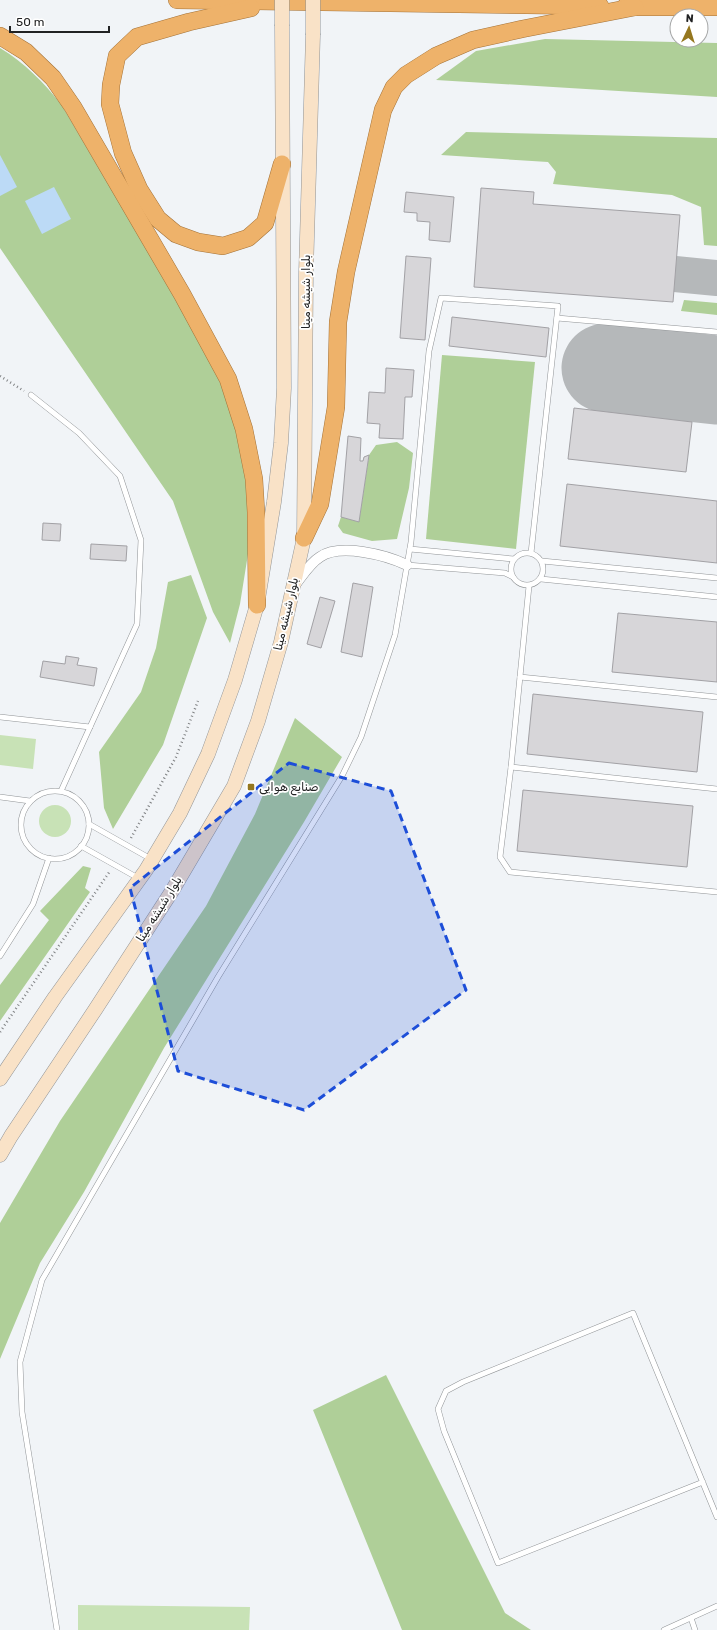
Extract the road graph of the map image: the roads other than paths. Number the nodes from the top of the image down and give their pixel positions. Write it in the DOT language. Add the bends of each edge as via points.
graph roads {
  1 [pos="177,0"];
  2 [pos="313,0"];
  3 [pos="278,1"];
  4 [pos="635,7"];
  5 [pos="717,7"];
  6 [pos="0,36"];
  7 [pos="282,164"];
  8 [pos="556,318"];
  9 [pos="717,332"];
  10 [pos="31,396"];
  11 [pos="304,538"];
  12 [pos="410,549"];
  13 [pos="531,553"];
  14 [pos="514,559"];
  15 [pos="542,561"];
  16 [pos="407,565"];
  17 [pos="513,577"];
  18 [pos="717,578"];
  19 [pos="541,579"];
  20 [pos="529,586"];
  21 [pos="292,590"];
  22 [pos="717,597"];
  23 [pos="257,605"];
  24 [pos="520,677"];
  25 [pos="717,697"];
  26 [pos="0,717"];
  27 [pos="90,728"];
  28 [pos="511,767"];
  29 [pos="717,789"];
  30 [pos="61,791"];
  31 [pos="0,797"];
  32 [pos="30,801"];
  33 [pos="89,824"];
  34 [pos="81,846"];
  35 [pos="49,858"];
  36 [pos="152,860"];
  37 [pos="139,878"];
  38 [pos="717,892"];
  39 [pos="0,956"];
  40 [pos="0,1078"];
  41 [pos="0,1155"];
  42 [pos="703,1482"];
  43 [pos="717,1517"];
  44 [pos="717,1606"];
  45 [pos="691,1618"];
  46 [pos="57,1630"];
  47 [pos="664,1630"];
  48 [pos="695,1630"];
  1 -- 3 [label="highway"];
  2 -- 11 [label="main road, بلوار شیشه مینا, bridge" via="306,272"];
  3 -- 4 [label="highway"];
  3 -- 7 [label="main road, بلوار شیشه مینا, bridge" via="282,26"];
  3 -- 7 [label="highway" via="137,37 117,56 110,104 123,153 139,189 158,219 176,234 198,242 223,246 248,238 265,223"];
  4 -- 5 [label="highway"];
  4 -- 11 [label="highway" via="473,40 436,56 406,75 394,87 383,110 346,272 338,322 336,407 320,504"];
  6 -- 23 [label="highway" via="26,52 53,78 73,107 182,294 228,379 244,429 254,479"];
  7 -- 23 [label="main road, بلوار شیشه مینا" via="284,388 281,443"];
  8 -- 9 [label="lane"];
  8 -- 12 [label="lane" via="558,306 441,298 429,352"];
  8 -- 13 [label="lane"];
  10 -- 27 [label="lane" via="79,433 120,476 141,540 137,624"];
  11 -- 21 [label="main road, بلوار شیشه مینا"];
  12 -- 14 [label="lane"];
  12 -- 16 [label="lane"];
  13 -- 14 [label="lane" via="522,554"];
  13 -- 15 [label="lane"];
  14 -- 17 [label="lane" via="511,568"];
  15 -- 18 [label="lane"];
  15 -- 19 [label="lane" via="544,570"];
  16 -- 17 [label="lane" via="505,574"];
  16 -- 21 [label="street" via="394,559 343,550 320,556"];
  16 -- 46 [label="lane" via="395,635 361,736 342,776 218,977 42,1280 20,1362 22,1412"];
  17 -- 20 [label="lane" via="519,584"];
  19 -- 20 [label="lane"];
  19 -- 22 [label="lane"];
  20 -- 24 [label="lane"];
  21 -- 41 [label="main road, بلوار شیشه مینا" via="258,721 234,786 172,891"];
  23 -- 36 [label="main road, بلوار شیشه مینا" via="235,680 208,754 180,812"];
  24 -- 25 [label="lane"];
  24 -- 28 [label="lane"];
  26 -- 27 [label="lane"];
  27 -- 30 [label="lane"];
  28 -- 29 [label="lane"];
  28 -- 38 [label="lane" via="500,857 510,872"];
  30 -- 32 [label="lane" via="49,791"];
  30 -- 33 [label="lane" via="81,802"];
  31 -- 32 [label="lane"];
  32 -- 35 [label="lane" via="21,820 24,840 38,854"];
  33 -- 34 [label="lane" via="87,836"];
  33 -- 36 [label="lane"];
  34 -- 35 [label="lane" via="67,856"];
  34 -- 37 [label="lane"];
  35 -- 39 [label="lane" via="33,904"];
  36 -- 37 [label="main road, بلوار شیشه مینا"];
  37 -- 40 [label="main road, بلوار شیشه مینا"];
  42 -- 42 [label="lane" via="633,1313 463,1382 446,1391 438,1409 444,1431 498,1563"];
  42 -- 43 [label="lane"];
  44 -- 45 [label="lane"];
  45 -- 47 [label="lane"];
  45 -- 48 [label="lane"];
}
